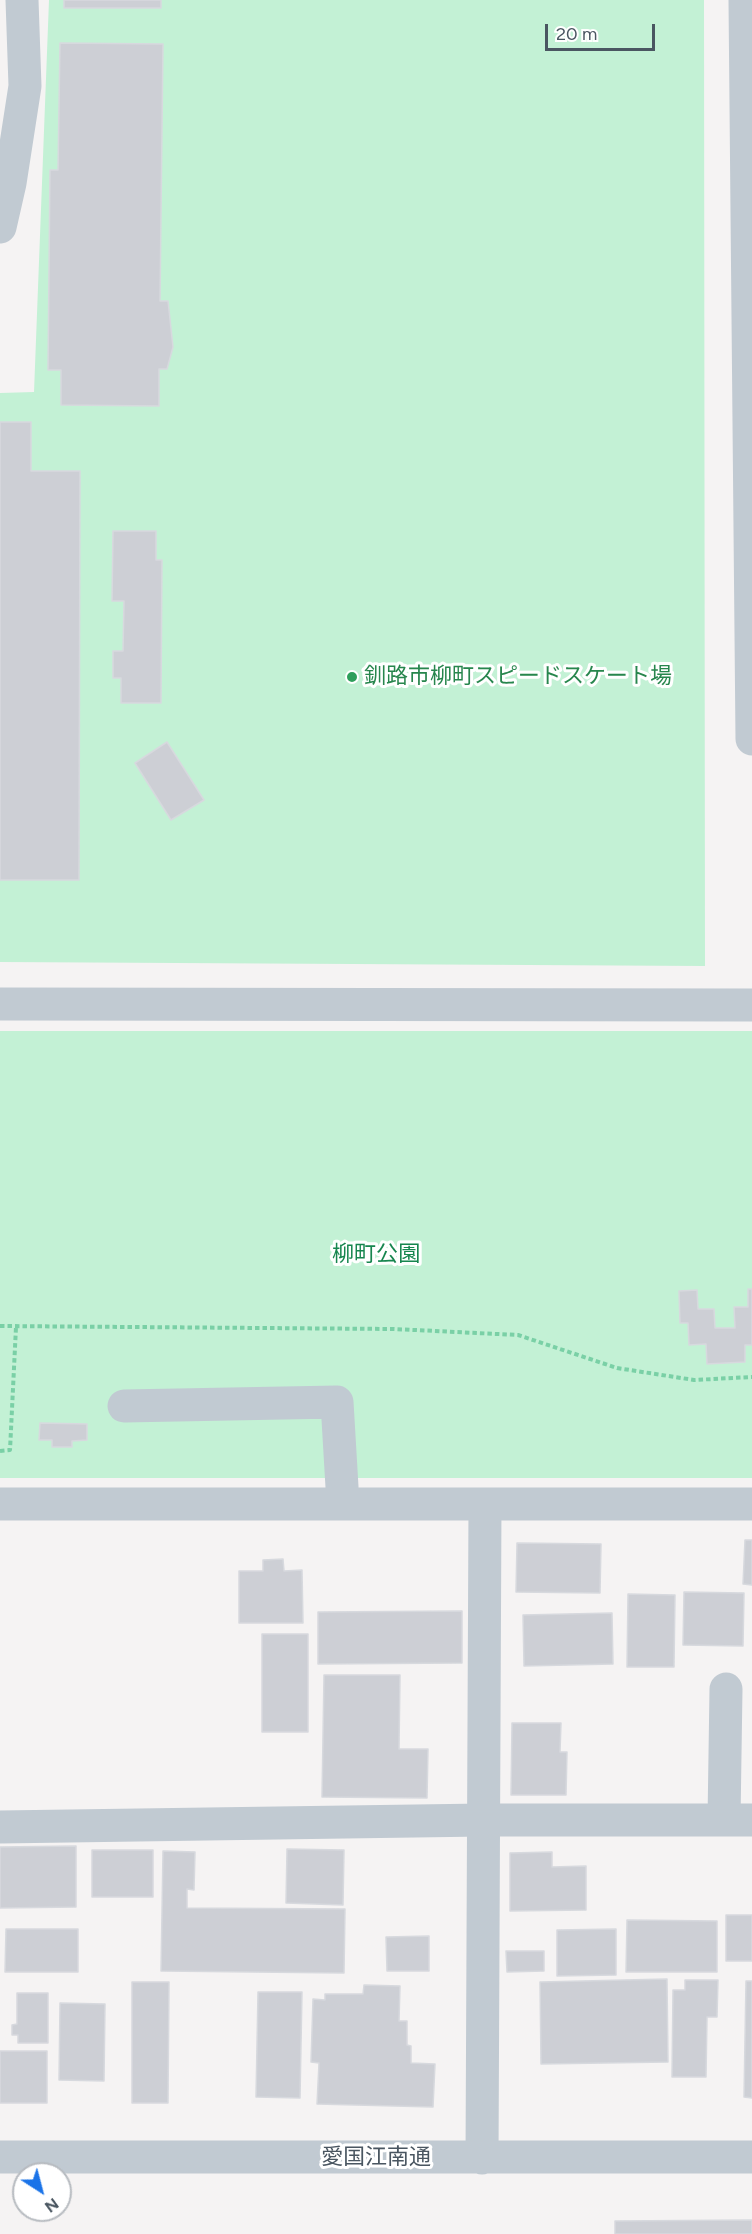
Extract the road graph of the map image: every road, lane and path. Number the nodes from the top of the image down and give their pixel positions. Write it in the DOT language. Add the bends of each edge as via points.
graph roads {
  1 [pos="22,0"];
  2 [pos="745,0"];
  3 [pos="0,227"];
  4 [pos="750,318"];
  5 [pos="751,633"];
  6 [pos="752,739"];
  7 [pos="0,1004"];
  8 [pos="752,1005"];
  9 [pos="0,1326"];
  10 [pos="16,1327"];
  11 [pos="752,1377"];
  12 [pos="124,1406"];
  13 [pos="0,1451"];
  14 [pos="0,1504"];
  15 [pos="343,1504"];
  16 [pos="484,1504"];
  17 [pos="752,1504"];
  18 [pos="726,1689"];
  19 [pos="484,1820"];
  20 [pos="738,1820"];
  21 [pos="0,1827"];
  22 [pos="0,2157"];
  23 [pos="752,2157"];
  24 [pos="482,2158"];
  1 -- 3 [label="street" via="25,86"];
  2 -- 4 [label="street"];
  4 -- 5 [label="street"];
  5 -- 6 [label="street"];
  7 -- 8 [label="street"];
  9 -- 10 [label="path"];
  10 -- 11 [label="path" via="394,1329 518,1335 617,1368 694,1380"];
  10 -- 13 [label="path" via="10,1450"];
  12 -- 15 [label="street" via="337,1402"];
  14 -- 15 [label="street"];
  15 -- 16 [label="street"];
  16 -- 17 [label="street"];
  16 -- 19 [label="street"];
  18 -- 20 [label="street"];
  19 -- 20 [label="street"];
  19 -- 21 [label="street"];
  19 -- 24 [label="street"];
  22 -- 24 [label="street, 愛国江南通"];
  23 -- 24 [label="street, 愛国江南通"];
}
